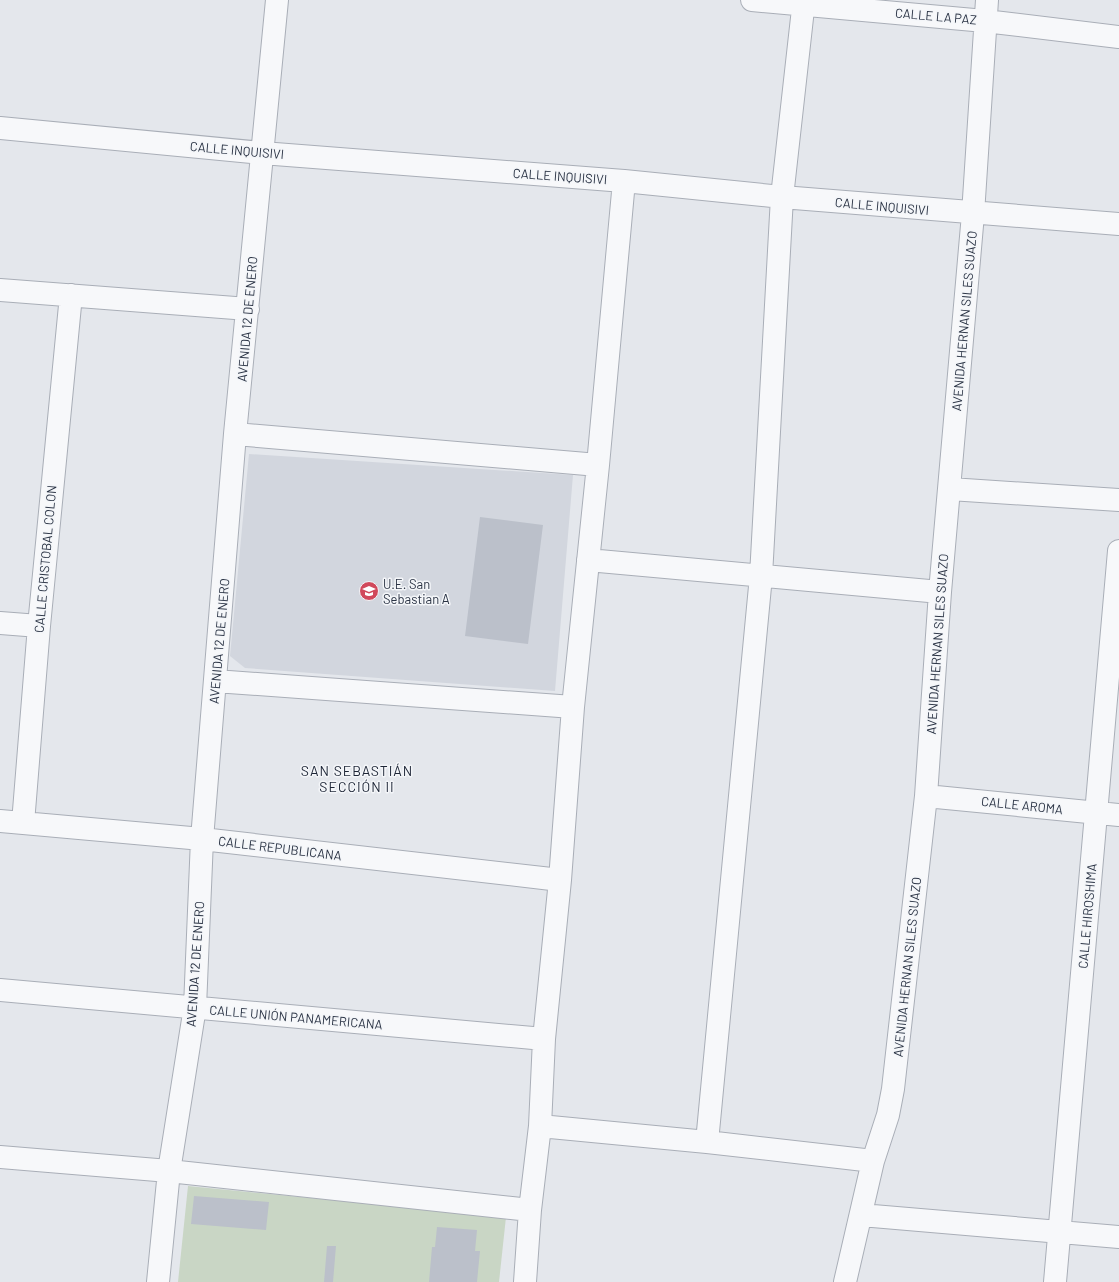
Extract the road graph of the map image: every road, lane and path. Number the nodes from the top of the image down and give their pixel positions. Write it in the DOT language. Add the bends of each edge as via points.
graph roads {
  1 [pos="277,0"];
  2 [pos="752,0"];
  3 [pos="804,2"];
  4 [pos="986,10"];
  5 [pos="1119,37"];
  6 [pos="0,128"];
  7 [pos="262,153"];
  8 [pos="624,181"];
  9 [pos="782,197"];
  10 [pos="973,214"];
  11 [pos="1119,224"];
  12 [pos="0,290"];
  13 [pos="71,295"];
  14 [pos="248,309"];
  15 [pos="235,434"];
  16 [pos="598,465"];
  17 [pos="950,489"];
  18 [pos="1119,500"];
  19 [pos="1119,551"];
  20 [pos="588,560"];
  21 [pos="760,576"];
  22 [pos="940,592"];
  23 [pos="0,622"];
  24 [pos="39,626"];
  25 [pos="1116,639"];
  26 [pos="215,681"];
  27 [pos="573,707"];
  28 [pos="926,796"];
  29 [pos="1096,812"];
  30 [pos="1119,815"];
  31 [pos="0,821"];
  32 [pos="23,823"];
  33 [pos="202,839"];
  34 [pos="560,880"];
  35 [pos="0,990"];
  36 [pos="195,1008"];
  37 [pos="544,1039"];
  38 [pos="540,1126"];
  39 [pos="707,1142"];
  40 [pos="0,1156"];
  41 [pos="873,1161"];
  42 [pos="168,1171"];
  43 [pos="530,1210"];
  44 [pos="861,1215"];
  45 [pos="1060,1232"];
  46 [pos="1119,1237"];
  47 [pos="158,1282"];
  48 [pos="525,1282"];
  49 [pos="845,1282"];
  50 [pos="1055,1282"];
  1 -- 7 [label="street, AVENIDA 12 DE ENERO"];
  2 -- 3 [label="street, CALLE LA PAZ"];
  3 -- 4 [label="street, CALLE LA PAZ"];
  3 -- 9 [label="street"];
  4 -- 5 [label="street, CALLE LA PAZ"];
  4 -- 10 [label="street, AVENIDA HERNAN SILES SUAZO"];
  6 -- 7 [label="street, CALLE INQUISIVI"];
  7 -- 8 [label="street, CALLE INQUISIVI"];
  7 -- 14 [label="street, AVENIDA 12 DE ENERO"];
  8 -- 9 [label="street, CALLE INQUISIVI"];
  8 -- 16 [label="street"];
  9 -- 10 [label="street, CALLE INQUISIVI"];
  9 -- 21 [label="street"];
  10 -- 11 [label="street, CALLE INQUISIVI"];
  10 -- 17 [label="street, AVENIDA HERNAN SILES SUAZO"];
  12 -- 13 [label="street"];
  13 -- 14 [label="street"];
  13 -- 24 [label="street, CALLE CRISTOBAL COLON"];
  14 -- 15 [label="street, AVENIDA 12 DE ENERO"];
  15 -- 16 [label="street"];
  15 -- 26 [label="street, AVENIDA 12 DE ENERO"];
  16 -- 20 [label="street"];
  17 -- 18 [label="street"];
  17 -- 22 [label="street, AVENIDA HERNAN SILES SUAZO"];
  19 -- 25 [label="street, CALLE HIROSHIMA"];
  20 -- 21 [label="street"];
  20 -- 27 [label="street"];
  21 -- 22 [label="street"];
  21 -- 39 [label="street"];
  22 -- 28 [label="street, AVENIDA HERNAN SILES SUAZO"];
  23 -- 24 [label="street"];
  24 -- 32 [label="street, CALLE CRISTOBAL COLON"];
  25 -- 29 [label="street, CALLE HIROSHIMA"];
  26 -- 27 [label="street"];
  26 -- 33 [label="street, AVENIDA 12 DE ENERO"];
  27 -- 34 [label="street"];
  28 -- 29 [label="street, CALLE AROMA"];
  28 -- 41 [label="street, AVENIDA HERNAN SILES SUAZO" via="893,1088 888,1115"];
  29 -- 30 [label="street, CALLE AROMA"];
  29 -- 45 [label="street, CALLE HIROSHIMA"];
  31 -- 32 [label="street, CALLE REPUBLICANA"];
  32 -- 33 [label="street, CALLE REPUBLICANA"];
  33 -- 34 [label="street, CALLE REPUBLICANA"];
  33 -- 36 [label="street, AVENIDA 12 DE ENERO"];
  34 -- 37 [label="street"];
  35 -- 36 [label="street, CALLE UNIÓN PANAMERICANA"];
  36 -- 37 [label="street, CALLE UNIÓN PANAMERICANA"];
  36 -- 42 [label="street, AVENIDA 12 DE ENERO"];
  37 -- 38 [label="street"];
  38 -- 39 [label="street"];
  38 -- 43 [label="street"];
  39 -- 41 [label="street"];
  40 -- 42 [label="street"];
  41 -- 44 [label="street, AVENIDA HERNAN SILES SUAZO"];
  42 -- 43 [label="street"];
  42 -- 47 [label="street, AVENIDA 12 DE ENERO"];
  43 -- 48 [label="street"];
  44 -- 45 [label="street"];
  44 -- 49 [label="street, AVENIDA HERNAN SILES SUAZO"];
  45 -- 46 [label="street"];
  45 -- 50 [label="street, CALLE HIROSHIMA"];
}
